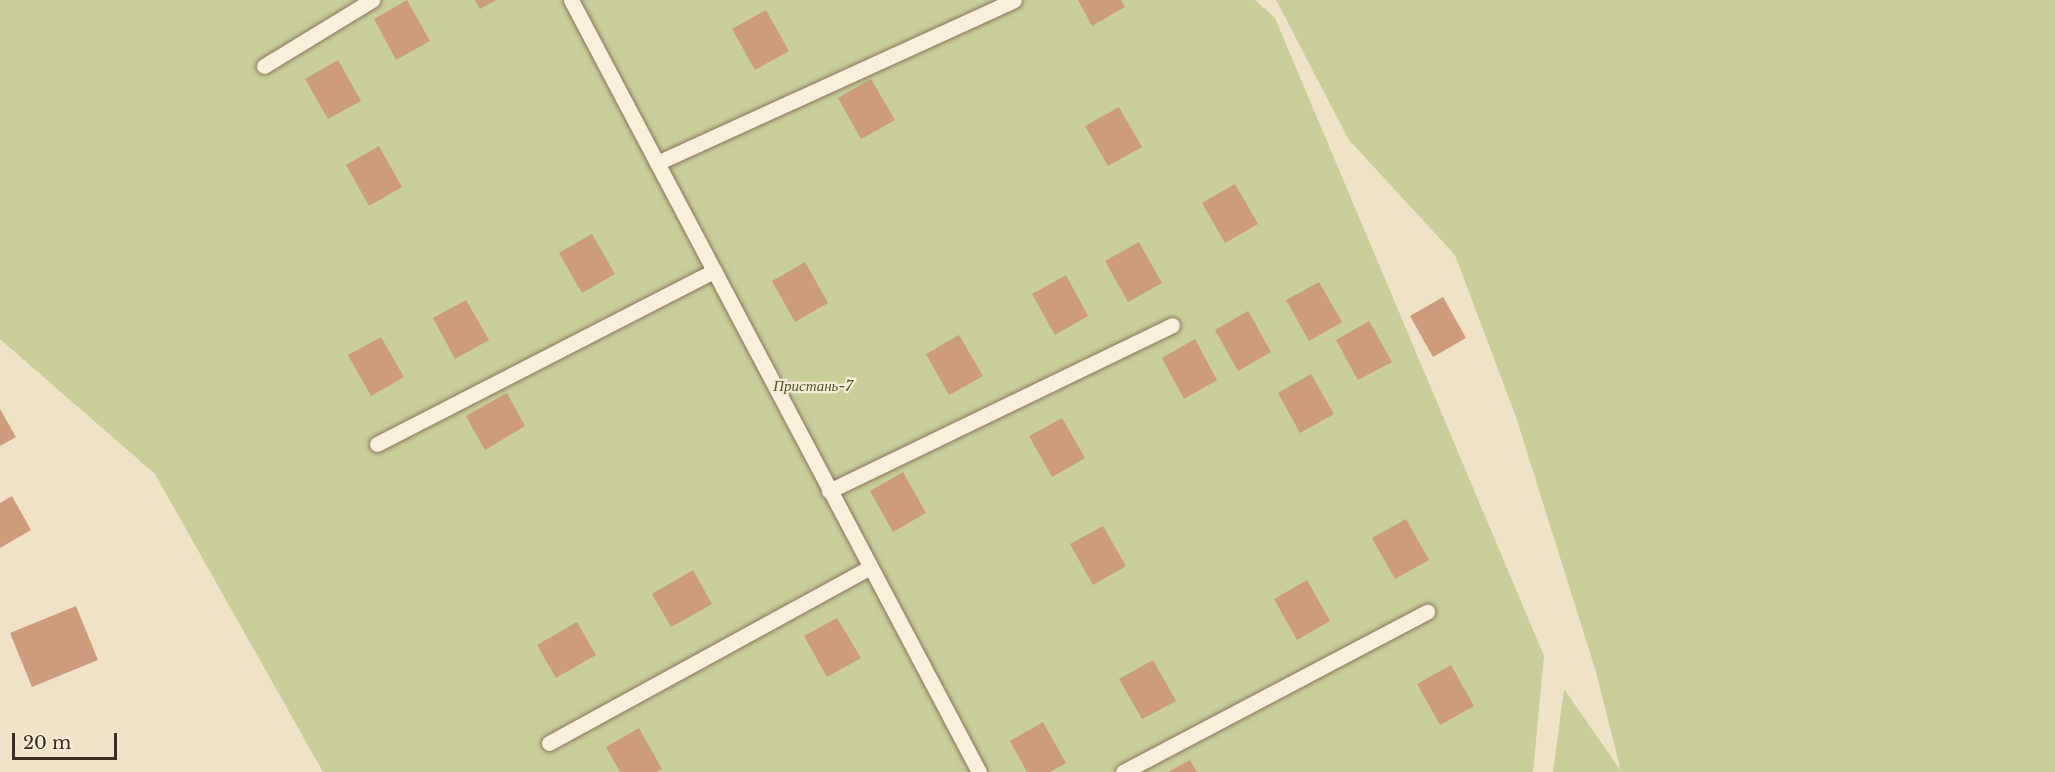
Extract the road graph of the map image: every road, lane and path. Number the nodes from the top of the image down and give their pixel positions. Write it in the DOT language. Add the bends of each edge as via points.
graph roads {
  1 [pos="372,0"];
  2 [pos="571,0"];
  3 [pos="1014,0"];
  4 [pos="264,66"];
  5 [pos="657,163"];
  6 [pos="714,271"];
  7 [pos="1172,325"];
  8 [pos="377,444"];
  9 [pos="829,491"];
  10 [pos="870,567"];
  11 [pos="1427,612"];
  12 [pos="549,743"];
  13 [pos="979,772"];
  14 [pos="1123,772"];
  1 -- 4 [label="lane"];
  2 -- 5 [label="lane"];
  3 -- 5 [label="lane"];
  5 -- 6 [label="lane"];
  6 -- 8 [label="lane"];
  6 -- 9 [label="lane"];
  7 -- 9 [label="lane"];
  9 -- 10 [label="lane"];
  10 -- 12 [label="lane"];
  10 -- 13 [label="lane"];
  11 -- 14 [label="lane"];
}
